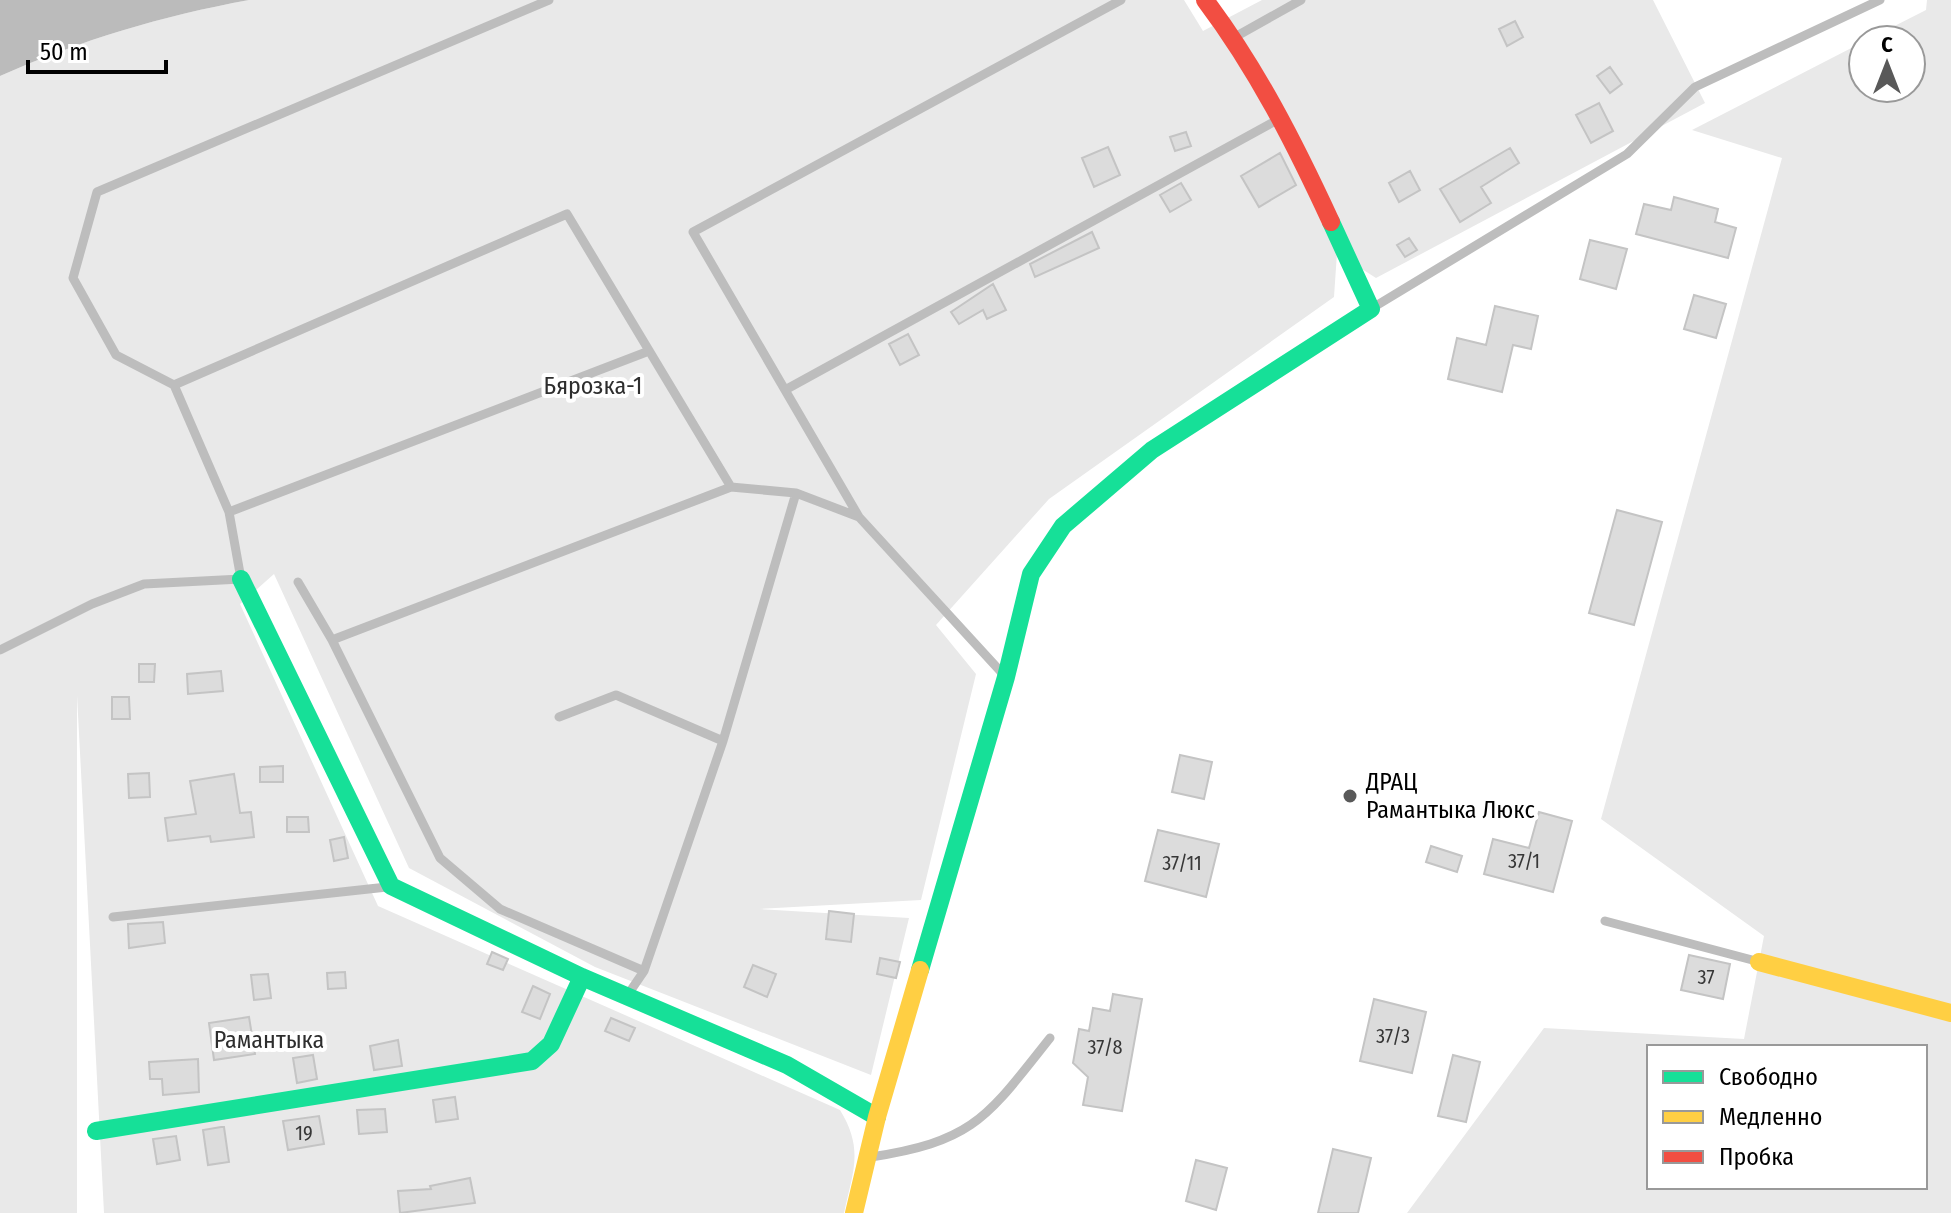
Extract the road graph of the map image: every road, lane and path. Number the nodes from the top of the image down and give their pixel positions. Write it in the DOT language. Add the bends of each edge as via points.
graph roads {
  1 [pos="549,0"];
  2 [pos="1121,0"];
  3 [pos="1205,0"];
  4 [pos="1301,0"];
  5 [pos="1880,0"];
  6 [pos="1235,37"];
  7 [pos="1279,119"];
  8 [pos="1371,309"];
  9 [pos="649,351"];
  10 [pos="174,385"];
  11 [pos="785,390"];
  12 [pos="731,487"];
  13 [pos="796,493"];
  14 [pos="229,512"];
  15 [pos="859,517"];
  16 [pos="241,579"];
  17 [pos="298,582"];
  18 [pos="332,640"];
  19 [pos="0,650"];
  20 [pos="1006,677"];
  21 [pos="559,717"];
  22 [pos="723,741"];
  23 [pos="391,886"];
  24 [pos="113,917"];
  25 [pos="1605,921"];
  26 [pos="1759,962"];
  27 [pos="644,971"];
  28 [pos="582,977"];
  29 [pos="627,995"];
  30 [pos="1951,1013"];
  31 [pos="1050,1038"];
  32 [pos="877,1117"];
  33 [pos="96,1131"];
  34 [pos="867,1157"];
  35 [pos="854,1213"];
  1 -- 10 [label="lane" via="97,192 73,278 116,355"];
  2 -- 11 [label="lane" via="693,232"];
  3 -- 6 [label="street"];
  4 -- 6 [label="lane"];
  5 -- 8 [label="lane" via="1695,87 1627,154"];
  6 -- 7 [label="street"];
  7 -- 8 [label="street"];
  7 -- 11 [label="lane"];
  8 -- 20 [label="street" via="1152,450 1063,526 1031,574"];
  9 -- 10 [label="lane" via="567,214"];
  9 -- 12 [label="lane"];
  9 -- 14 [label="lane"];
  10 -- 14 [label="lane"];
  11 -- 15 [label="lane"];
  12 -- 13 [label="lane"];
  12 -- 18 [label="lane"];
  13 -- 15 [label="lane"];
  13 -- 22 [label="lane"];
  14 -- 16 [label="lane"];
  15 -- 20 [label="lane"];
  16 -- 19 [label="lane" via="144,584"];
  16 -- 23 [label="street"];
  17 -- 18 [label="lane"];
  18 -- 27 [label="lane" via="440,858 500,909"];
  20 -- 32 [label="street"];
  21 -- 22 [label="lane" via="616,695"];
  22 -- 27 [label="lane"];
  23 -- 24 [label="lane"];
  23 -- 28 [label="street"];
  25 -- 26 [label="lane"];
  26 -- 30 [label="street"];
  27 -- 29 [label="lane"];
  28 -- 29 [label="street"];
  28 -- 33 [label="street" via="551,1044 532,1061"];
  29 -- 32 [label="street" via="787,1065"];
  31 -- 34 [label="lane" via="984,1118 964,1132 920,1150"];
  32 -- 34 [label="street"];
  34 -- 35 [label="street"];
}
